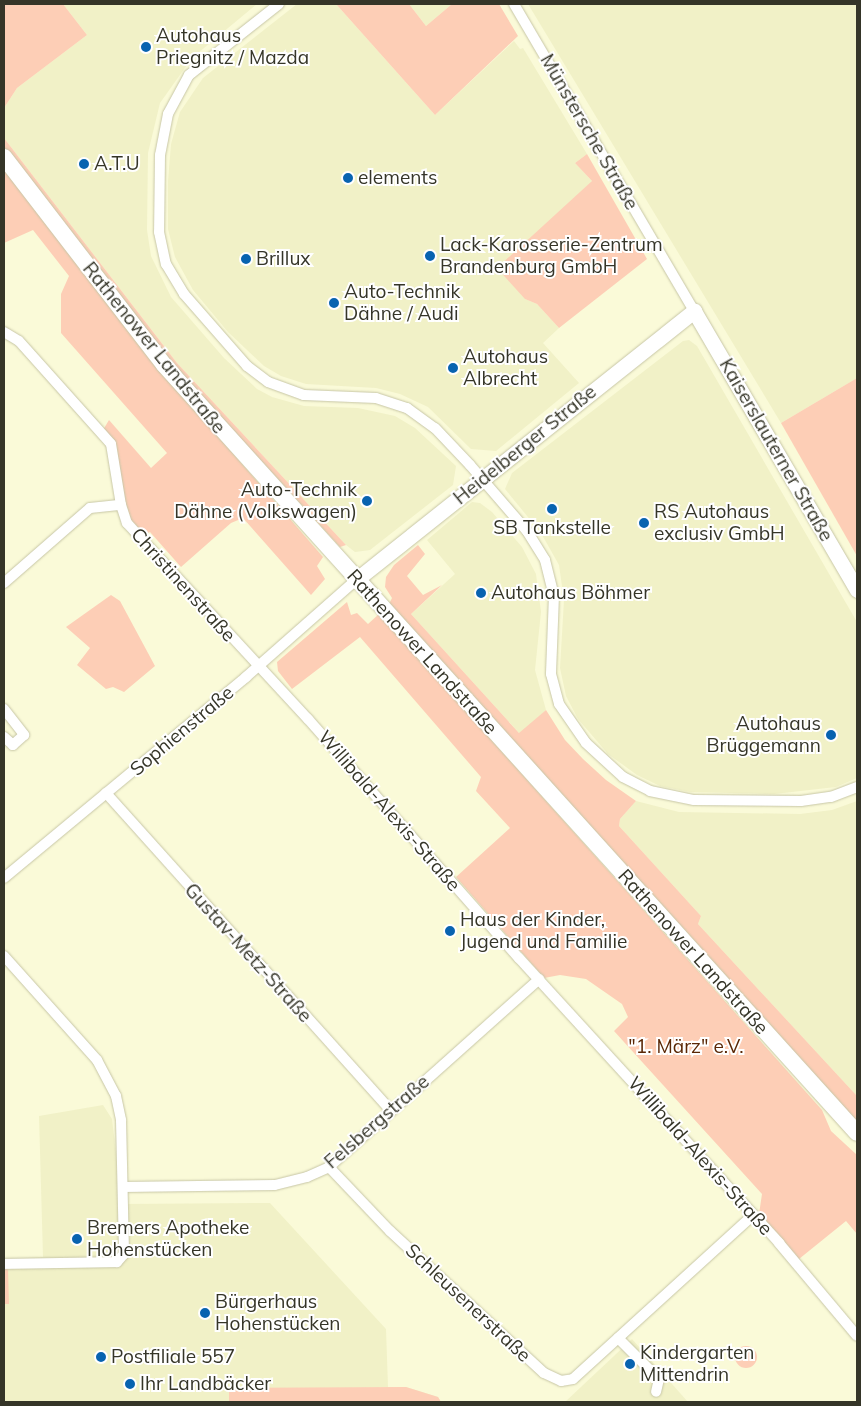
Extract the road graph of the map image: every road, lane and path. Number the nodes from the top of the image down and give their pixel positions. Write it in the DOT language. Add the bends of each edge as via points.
graph roads {
  1 [pos="279,4"];
  2 [pos="514,4"];
  3 [pos="4,157"];
  4 [pos="694,311"];
  5 [pos="4,332"];
  6 [pos="482,479"];
  7 [pos="120,505"];
  8 [pos="356,579"];
  9 [pos="4,583"];
  10 [pos="857,590"];
  11 [pos="259,666"];
  12 [pos="4,708"];
  13 [pos="4,737"];
  14 [pos="857,787"];
  15 [pos="106,793"];
  16 [pos="4,878"];
  17 [pos="4,956"];
  18 [pos="539,979"];
  19 [pos="391,1111"];
  20 [pos="857,1133"];
  21 [pos="329,1167"];
  22 [pos="123,1187"];
  23 [pos="753,1215"];
  24 [pos="4,1264"];
  25 [pos="857,1336"];
  26 [pos="618,1338"];
  27 [pos="656,1392"];
  1 -- 6 [label="street" via="189,76 173,101 160,155 159,232 166,264 184,294 256,374 276,386 304,395 376,398 407,408 435,428"];
  2 -- 4 [label="street, Münstersche Straße"];
  3 -- 8 [label="main road, Rathenower Landstraße" via="164,365"];
  4 -- 6 [label="street, Heidelberger Straße"];
  4 -- 10 [label="street, Kaiserslauterner Straße"];
  5 -- 7 [label="street, Christinenstraße" via="18,341 111,444"];
  6 -- 8 [label="street, Heidelberger Straße"];
  6 -- 14 [label="street" via="527,531 546,560 554,595 550,653 553,688 566,718 612,767 650,791 694,800 801,800 831,797"];
  7 -- 9 [label="street" via="90,508"];
  7 -- 11 [label="street, Christinenstraße" via="127,523"];
  8 -- 11 [label="street, Sophienstraße"];
  8 -- 20 [label="main road, Rathenower Landstraße"];
  11 -- 15 [label="street, Sophienstraße"];
  11 -- 18 [label="street, Willibald-Alexis-Straße"];
  12 -- 13 [label="street" via="24,735 13,745"];
  15 -- 16 [label="street, Sophienstraße"];
  15 -- 19 [label="street, Gustav-Metz-Straße"];
  17 -- 22 [label="street" via="97,1060 109,1079 121,1120"];
  18 -- 19 [label="street, Felsbergstraße"];
  18 -- 23 [label="street, Willibald-Alexis-Straße"];
  19 -- 21 [label="street, Felsbergstraße"];
  21 -- 22 [label="street, Felsbergstraße" via="307,1177 275,1185"];
  21 -- 26 [label="street, Schleusenerstraße" via="390,1231 553,1380 573,1379"];
  22 -- 24 [label="street" via="124,1254 117,1262"];
  23 -- 25 [label="street, Willibald-Alexis-Straße"];
  23 -- 26 [label="street, Schleusenerstraße"];
  26 -- 27 [label="street" via="659,1379"];
}
